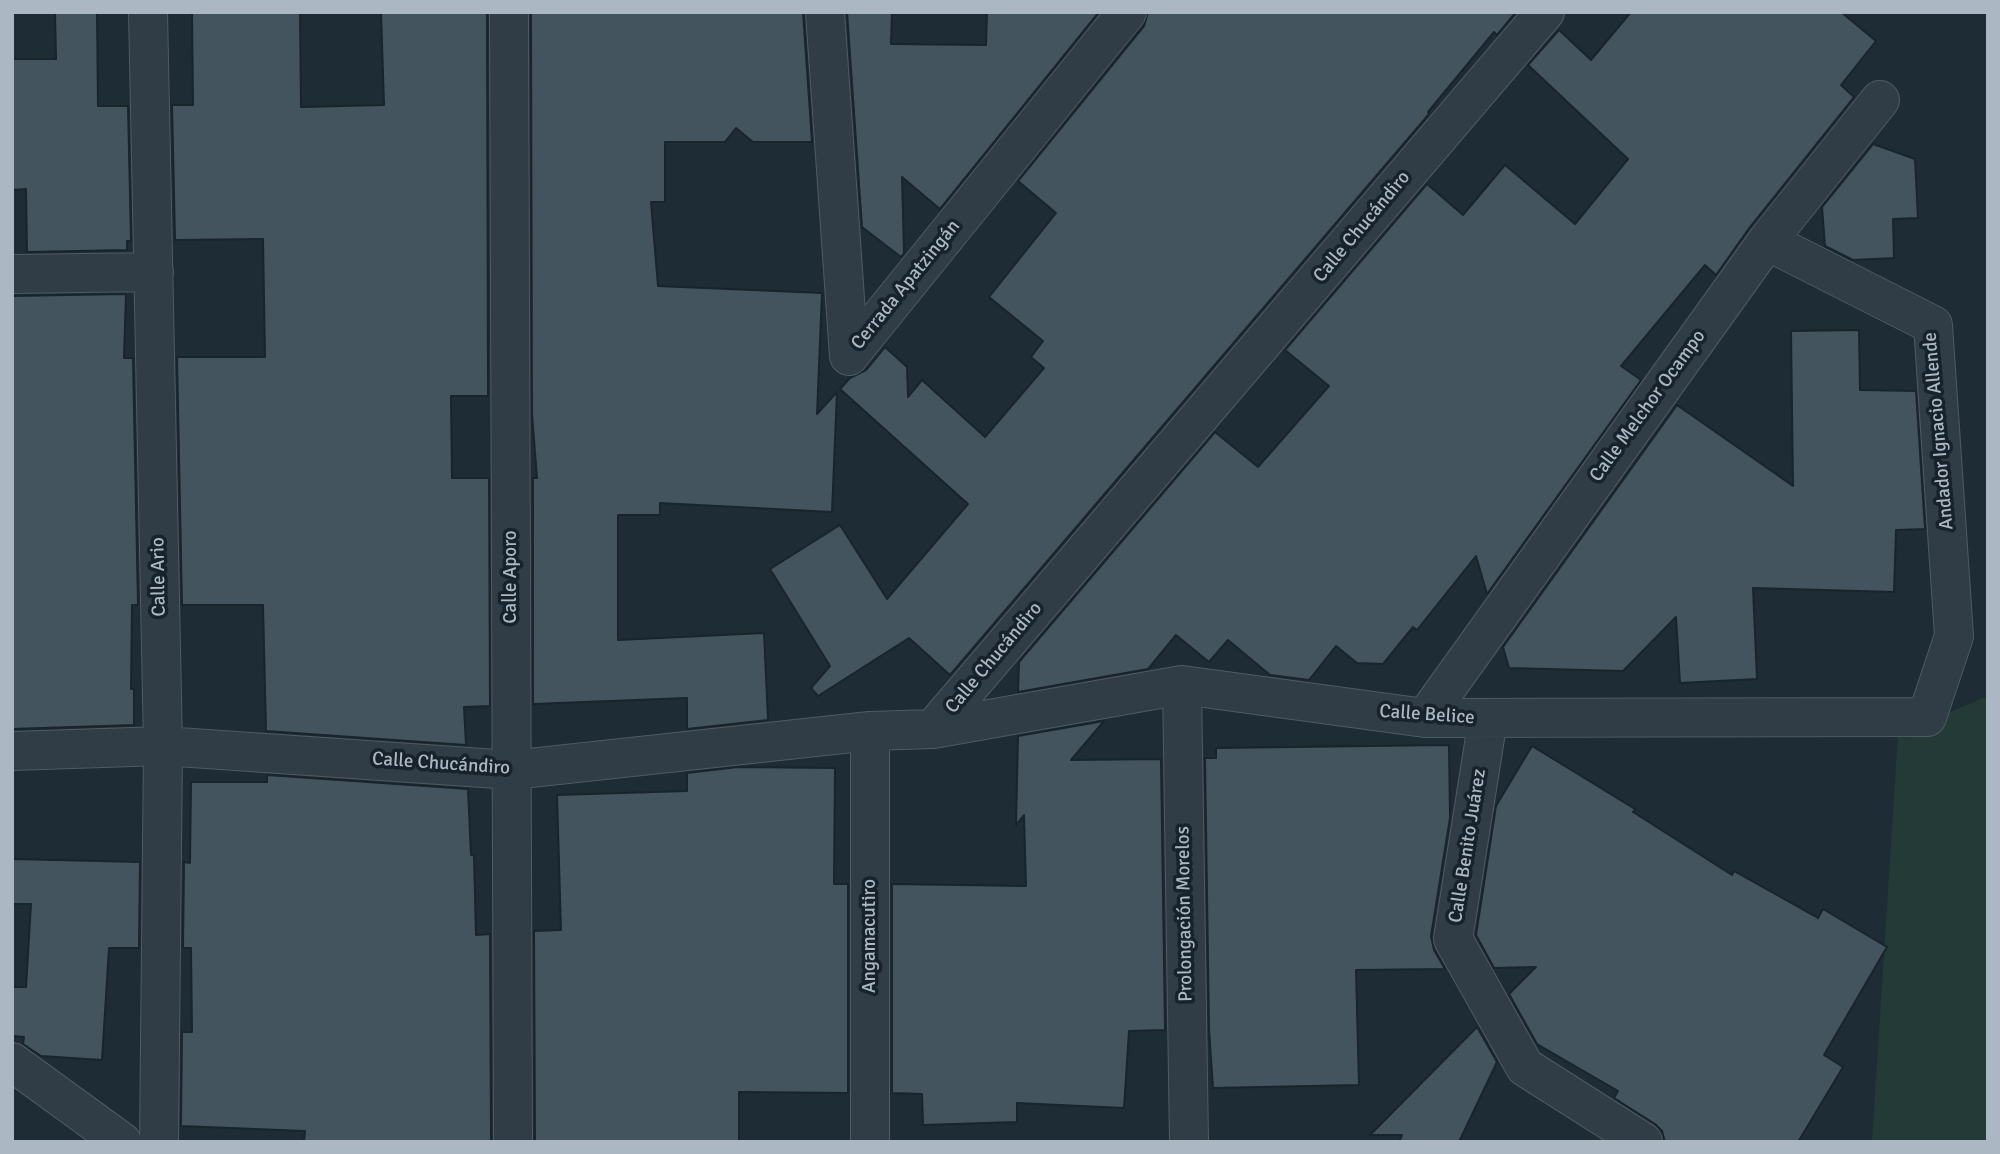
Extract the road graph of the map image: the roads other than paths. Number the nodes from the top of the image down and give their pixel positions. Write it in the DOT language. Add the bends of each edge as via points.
graph roads {
  1 [pos="148,12"];
  2 [pos="509,12"];
  3 [pos="825,12"];
  4 [pos="1127,12"];
  5 [pos="1545,12"];
  6 [pos="1880,100"];
  7 [pos="1767,241"];
  8 [pos="154,272"];
  9 [pos="12,274"];
  10 [pos="1182,685"];
  11 [pos="1927,717"];
  12 [pos="1425,718"];
  13 [pos="1488,719"];
  14 [pos="933,729"];
  15 [pos="870,731"];
  16 [pos="163,746"];
  17 [pos="12,751"];
  18 [pos="512,770"];
  19 [pos="12,1062"];
  20 [pos="122,1142"];
  21 [pos="159,1142"];
  22 [pos="513,1142"];
  23 [pos="870,1142"];
  24 [pos="1189,1142"];
  25 [pos="1643,1142"];
  1 -- 8 [label="street, Calle Ario"];
  2 -- 18 [label="street, Calle Aporo"];
  3 -- 4 [label="street, Cerrada Apatzingán" via="849,356"];
  5 -- 14 [label="street, Calle Chucándiro"];
  6 -- 7 [label="street, Calle Melchor Ocampo"];
  7 -- 11 [label="street, Andador Ignacio Allende" via="1933,325 1954,636"];
  7 -- 12 [label="street, Calle Melchor Ocampo"];
  8 -- 9 [label="street"];
  8 -- 16 [label="street, Calle Ario"];
  10 -- 12 [label="street, Calle Belice"];
  10 -- 14 [label="street, Calle Belice"];
  10 -- 24 [label="street, Prolongación Morelos"];
  11 -- 13 [label="street, Calle Belice"];
  12 -- 13 [label="street, Calle Belice"];
  13 -- 25 [label="street, Calle Benito Juárez" via="1453,939 1525,1067"];
  14 -- 15 [label="street, Calle Chucándiro"];
  15 -- 18 [label="street, Calle Chucándiro"];
  15 -- 23 [label="street, Angamacutiro"];
  16 -- 17 [label="street, Calle Chucándiro"];
  16 -- 18 [label="street, Calle Chucándiro"];
  16 -- 21 [label="street, Calle Ario"];
  18 -- 22 [label="street, Calle Aporo"];
  19 -- 20 [label="street"];
}
